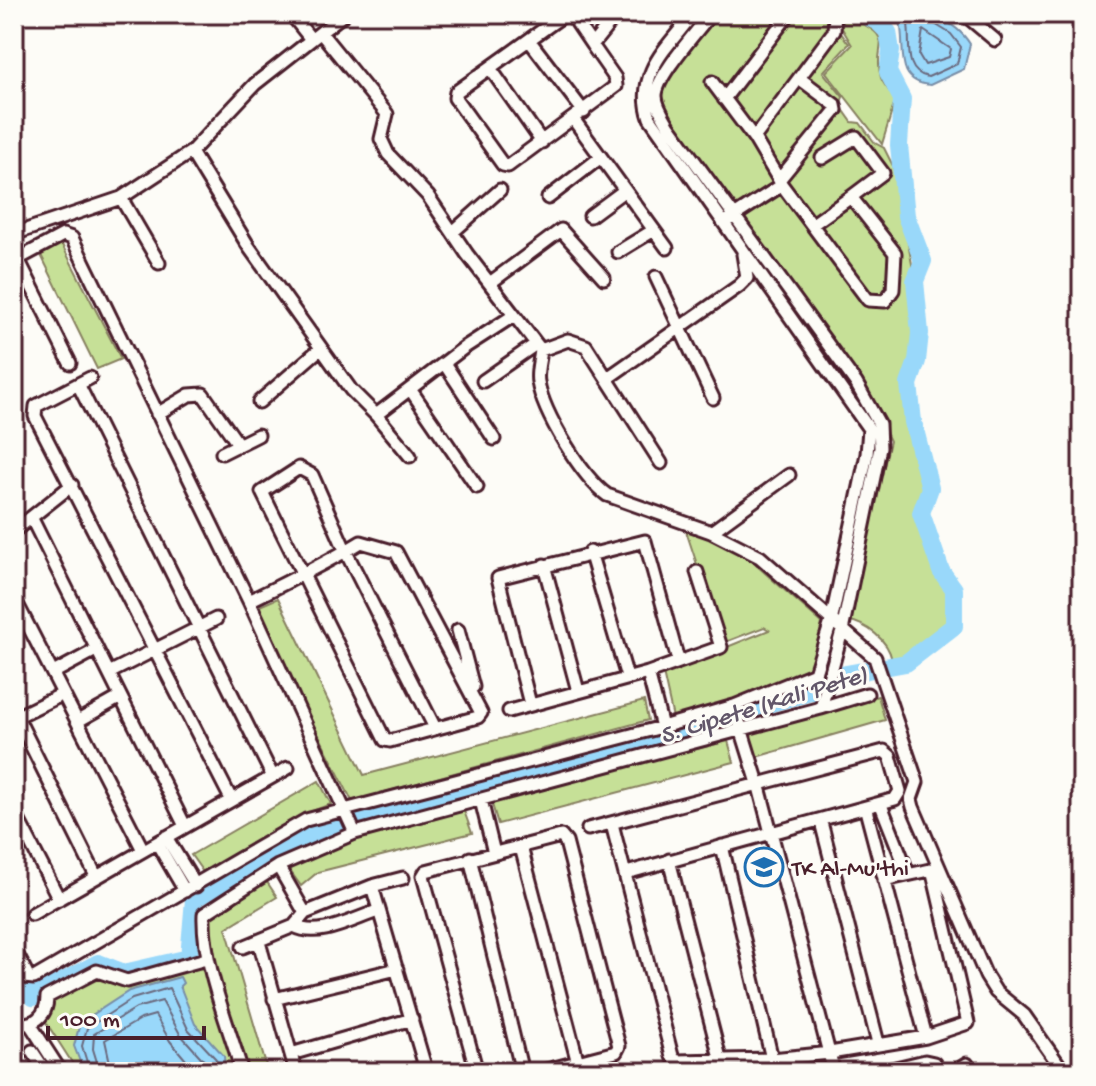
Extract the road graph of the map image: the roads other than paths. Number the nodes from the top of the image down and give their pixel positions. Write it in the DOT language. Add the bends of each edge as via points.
graph roads {
  1 [pos="291,14"];
  2 [pos="344,14"];
  3 [pos="568,14"];
  4 [pos="617,14"];
  5 [pos="693,14"];
  6 [pos="710,14"];
  7 [pos="789,14"];
  8 [pos="835,14"];
  9 [pos="964,14"];
  10 [pos="316,35"];
  11 [pos="529,40"];
  12 [pos="995,40"];
  13 [pos="592,45"];
  14 [pos="490,68"];
  15 [pos="799,78"];
  16 [pos="712,82"];
  17 [pos="724,99"];
  18 [pos="584,112"];
  19 [pos="574,120"];
  20 [pos="754,138"];
  21 [pos="542,142"];
  22 [pos="191,152"];
  23 [pos="601,157"];
  24 [pos="822,158"];
  25 [pos="780,182"];
  26 [pos="500,190"];
  27 [pos="625,190"];
  28 [pos="851,197"];
  29 [pos="121,198"];
  30 [pos="548,198"];
  31 [pos="590,216"];
  32 [pos="729,219"];
  33 [pos="813,224"];
  34 [pos="654,230"];
  35 [pos="454,231"];
  36 [pos="14,234"];
  37 [pos="740,246"];
  38 [pos="667,248"];
  39 [pos="618,252"];
  40 [pos="16,254"];
  41 [pos="159,263"];
  42 [pos="656,277"];
  43 [pos="604,278"];
  44 [pos="490,283"];
  45 [pos="513,316"];
  46 [pos="677,328"];
  47 [pos="538,347"];
  48 [pos="321,348"];
  49 [pos="70,363"];
  50 [pos="444,363"];
  51 [pos="609,377"];
  52 [pos="90,378"];
  53 [pos="483,381"];
  54 [pos="78,384"];
  55 [pos="410,389"];
  56 [pos="713,398"];
  57 [pos="859,399"];
  58 [pos="259,402"];
  59 [pos="157,414"];
  60 [pos="376,415"];
  61 [pos="258,435"];
  62 [pos="494,439"];
  63 [pos="238,444"];
  64 [pos="222,453"];
  65 [pos="410,456"];
  66 [pos="661,463"];
  67 [pos="789,475"];
  68 [pos="72,485"];
  69 [pos="477,487"];
  70 [pos="32,519"];
  71 [pos="14,531"];
  72 [pos="711,532"];
  73 [pos="346,552"];
  74 [pos="590,552"];
  75 [pos="544,565"];
  76 [pos="697,572"];
  77 [pos="302,575"];
  78 [pos="14,598"];
  79 [pos="249,601"];
  80 [pos="216,619"];
  81 [pos="831,622"];
  82 [pos="197,630"];
  83 [pos="458,630"];
  84 [pos="842,631"];
  85 [pos="96,650"];
  86 [pos="153,653"];
  87 [pos="678,660"];
  88 [pos="53,673"];
  89 [pos="109,673"];
  90 [pos="648,673"];
  91 [pos="627,677"];
  92 [pos="578,691"];
  93 [pos="63,694"];
  94 [pos="867,694"];
  95 [pos="119,698"];
  96 [pos="530,704"];
  97 [pos="478,706"];
  98 [pos="734,708"];
  99 [pos="821,708"];
  100 [pos="509,711"];
  101 [pos="15,715"];
  102 [pos="78,721"];
  103 [pos="738,726"];
  104 [pos="662,727"];
  105 [pos="435,728"];
  106 [pos="288,768"];
  107 [pos="272,775"];
  108 [pos="758,783"];
  109 [pos="231,799"];
  110 [pos="481,800"];
  111 [pos="881,805"];
  112 [pos="866,810"];
  113 [pos="14,811"];
  114 [pos="346,811"];
  115 [pos="821,822"];
  116 [pos="612,824"];
  117 [pos="185,826"];
  118 [pos="588,829"];
  119 [pos="354,831"];
  120 [pos="769,834"];
  121 [pos="162,840"];
  122 [pos="722,846"];
  123 [pos="521,847"];
  124 [pos="143,850"];
  125 [pos="494,853"];
  126 [pos="470,858"];
  127 [pos="669,860"];
  128 [pos="278,866"];
  129 [pos="626,873"];
  130 [pos="908,873"];
  131 [pos="96,876"];
  132 [pos="403,878"];
  133 [pos="884,880"];
  134 [pos="372,886"];
  135 [pos="191,888"];
  136 [pos="59,899"];
  137 [pos="378,911"];
  138 [pos="305,913"];
  139 [pos="32,914"];
  140 [pos="294,926"];
  141 [pos="259,942"];
  142 [pos="243,947"];
  143 [pos="14,949"];
  144 [pos="206,959"];
  145 [pos="397,969"];
  146 [pos="20,976"];
  147 [pos="274,999"];
  148 [pos="412,1019"];
  149 [pos="34,1022"];
  150 [pos="14,1023"];
  151 [pos="926,1037"];
  152 [pos="878,1043"];
  153 [pos="32,1051"];
  154 [pos="291,1054"];
  155 [pos="830,1056"];
  156 [pos="720,1058"];
  157 [pos="772,1059"];
  158 [pos="578,1063"];
  159 [pos="967,1064"];
  160 [pos="883,1071"];
  161 [pos="44,1072"];
  162 [pos="61,1072"];
  163 [pos="242,1072"];
  164 [pos="296,1072"];
  165 [pos="406,1072"];
  166 [pos="477,1072"];
  167 [pos="522,1072"];
  168 [pos="539,1072"];
  169 [pos="834,1072"];
  170 [pos="940,1072"];
  171 [pos="954,1072"];
  172 [pos="1064,1072"];
  1 -- 10 [label="street"];
  2 -- 10 [label="street"];
  3 -- 11 [label="street"];
  3 -- 13 [label="street"];
  4 -- 13 [label="street"];
  5 -- 32 [label="street" via="653,67 645,104 650,118"];
  6 -- 32 [label="street" via="665,75 656,97"];
  7 -- 17 [label="street"];
  8 -- 15 [label="street" via="834,31"];
  9 -- 12 [label="street"];
  10 -- 22 [label="street" via="255,84"];
  10 -- 35 [label="street" via="387,114 381,143"];
  11 -- 14 [label="street"];
  11 -- 18 [label="street"];
  13 -- 18 [label="street" via="617,82"];
  14 -- 21 [label="street"];
  14 -- 21 [label="street" via="458,90 455,98 503,165"];
  15 -- 20 [label="street"];
  15 -- 25 [label="street" via="831,100 836,110"];
  16 -- 17 [label="street"];
  17 -- 20 [label="street"];
  18 -- 19 [label="street"];
  19 -- 21 [label="street"];
  19 -- 23 [label="street"];
  20 -- 25 [label="street"];
  22 -- 29 [label="street"];
  22 -- 48 [label="street" via="249,247"];
  23 -- 27 [label="street"];
  23 -- 30 [label="street"];
  24 -- 28 [label="street" via="854,137 871,156 883,176"];
  25 -- 32 [label="street"];
  25 -- 33 [label="street"];
  26 -- 35 [label="street"];
  27 -- 31 [label="street"];
  27 -- 34 [label="street"];
  28 -- 33 [label="street"];
  28 -- 33 [label="street" via="895,253 893,290 885,301 868,300"];
  29 -- 36 [label="street"];
  29 -- 41 [label="street"];
  32 -- 37 [label="street"];
  32 -- 57 [label="street"];
  34 -- 38 [label="street"];
  34 -- 39 [label="street"];
  35 -- 44 [label="street"];
  37 -- 46 [label="street" via="747,278"];
  37 -- 57 [label="street"];
  40 -- 49 [label="street"];
  40 -- 59 [label="street" via="63,235 72,238"];
  42 -- 46 [label="street"];
  43 -- 44 [label="street" via="561,230"];
  44 -- 45 [label="street"];
  45 -- 47 [label="street"];
  45 -- 50 [label="street"];
  46 -- 51 [label="street"];
  46 -- 56 [label="street"];
  47 -- 51 [label="street" via="577,341 594,353"];
  47 -- 53 [label="street"];
  47 -- 72 [label="street" via="537,381 551,417 594,485 607,495"];
  48 -- 58 [label="street"];
  48 -- 60 [label="street"];
  50 -- 55 [label="street"];
  50 -- 62 [label="street"];
  51 -- 66 [label="street"];
  52 -- 54 [label="street"];
  54 -- 68 [label="street" via="34,410"];
  54 -- 82 [label="street"];
  55 -- 60 [label="street"];
  55 -- 69 [label="street"];
  57 -- 81 [label="street" via="869,429 867,454"];
  57 -- 84 [label="street" via="879,424 880,448"];
  59 -- 63 [label="street" via="189,395 203,394"];
  59 -- 79 [label="street"];
  60 -- 65 [label="street"];
  61 -- 63 [label="street"];
  63 -- 64 [label="street"];
  67 -- 72 [label="street"];
  68 -- 70 [label="street"];
  68 -- 86 [label="street"];
  70 -- 71 [label="street"];
  70 -- 85 [label="street"];
  72 -- 81 [label="street" via="760,557"];
  73 -- 77 [label="street"];
  73 -- 77 [label="street" via="312,475 299,468 262,492"];
  73 -- 97 [label="street" via="361,542 396,552"];
  73 -- 105 [label="street"];
  74 -- 75 [label="street"];
  74 -- 87 [label="street" via="642,540 649,545"];
  74 -- 91 [label="street"];
  75 -- 92 [label="street"];
  75 -- 96 [label="street" via="496,580"];
  76 -- 87 [label="street" via="721,647"];
  77 -- 79 [label="street"];
  77 -- 105 [label="street" via="385,740"];
  78 -- 88 [label="street"];
  79 -- 114 [label="street"];
  80 -- 82 [label="street"];
  81 -- 84 [label="street"];
  81 -- 98 [label="street" via="815,673"];
  82 -- 86 [label="street"];
  82 -- 107 [label="street"];
  83 -- 97 [label="street"];
  84 -- 99 [label="street"];
  84 -- 172 [label="street" via="875,658 882,672 917,782 913,807 990,983 1024,1015"];
  85 -- 88 [label="street"];
  85 -- 89 [label="street"];
  86 -- 89 [label="street"];
  86 -- 109 [label="street"];
  87 -- 90 [label="street"];
  88 -- 93 [label="street"];
  89 -- 95 [label="street"];
  90 -- 91 [label="street"];
  90 -- 104 [label="street"];
  91 -- 92 [label="street"];
  92 -- 96 [label="street"];
  93 -- 101 [label="street"];
  93 -- 102 [label="street"];
  94 -- 99 [label="street"];
  95 -- 102 [label="street"];
  95 -- 117 [label="street"];
  96 -- 100 [label="street"];
  97 -- 105 [label="street" via="478,717"];
  98 -- 103 [label="street"];
  98 -- 104 [label="street"];
  99 -- 103 [label="street"];
  101 -- 131 [label="street"];
  102 -- 124 [label="street"];
  103 -- 108 [label="street"];
  103 -- 110 [label="street"];
  104 -- 114 [label="street"];
  106 -- 107 [label="street"];
  107 -- 109 [label="street"];
  108 -- 111 [label="street" via="884,751 900,791"];
  108 -- 116 [label="street"];
  108 -- 120 [label="street"];
  109 -- 117 [label="street"];
  110 -- 119 [label="street"];
  110 -- 125 [label="street"];
  111 -- 112 [label="street"];
  111 -- 130 [label="street"];
  112 -- 115 [label="street"];
  112 -- 133 [label="street"];
  113 -- 136 [label="street"];
  114 -- 119 [label="street"];
  114 -- 135 [label="street" via="306,820"];
  115 -- 120 [label="street"];
  115 -- 152 [label="street"];
  116 -- 118 [label="street"];
  116 -- 129 [label="street"];
  117 -- 121 [label="street"];
  119 -- 128 [label="street"];
  120 -- 122 [label="street"];
  120 -- 155 [label="street"];
  121 -- 124 [label="street"];
  121 -- 135 [label="street"];
  122 -- 127 [label="street"];
  122 -- 157 [label="street"];
  123 -- 125 [label="street"];
  123 -- 158 [label="street"];
  123 -- 158 [label="street" via="564,838 597,962 618,1050"];
  124 -- 131 [label="street"];
  125 -- 126 [label="street"];
  126 -- 166 [label="street" via="423,876"];
  126 -- 167 [label="street"];
  127 -- 129 [label="street"];
  127 -- 156 [label="street"];
  128 -- 138 [label="street"];
  128 -- 144 [label="street" via="206,910"];
  129 -- 156 [label="street" via="673,1059"];
  130 -- 133 [label="street"];
  130 -- 151 [label="street" via="933,873 969,1015 962,1027"];
  131 -- 136 [label="street"];
  132 -- 134 [label="street"];
  133 -- 151 [label="street"];
  134 -- 137 [label="street"];
  134 -- 138 [label="street"];
  135 -- 146 [label="street" via="34,978"];
  136 -- 139 [label="street"];
  137 -- 140 [label="street" via="321,930"];
  137 -- 145 [label="street"];
  138 -- 140 [label="street"];
  140 -- 141 [label="street"];
  141 -- 142 [label="street"];
  141 -- 147 [label="street"];
  143 -- 146 [label="street"];
  144 -- 149 [label="street" via="127,981 89,973 47,997 46,1009"];
  144 -- 163 [label="street"];
  145 -- 147 [label="street"];
  145 -- 148 [label="street"];
  147 -- 154 [label="street"];
  148 -- 154 [label="street"];
  148 -- 165 [label="street" via="424,1063"];
  149 -- 150 [label="street"];
  149 -- 162 [label="street"];
  151 -- 152 [label="street"];
  152 -- 155 [label="street"];
  153 -- 161 [label="street"];
  154 -- 164 [label="street"];
  155 -- 157 [label="street"];
  155 -- 169 [label="street"];
  156 -- 157 [label="street"];
  158 -- 168 [label="street"];
  159 -- 171 [label="street"];
  160 -- 170 [label="street" via="930,1061"];
}
